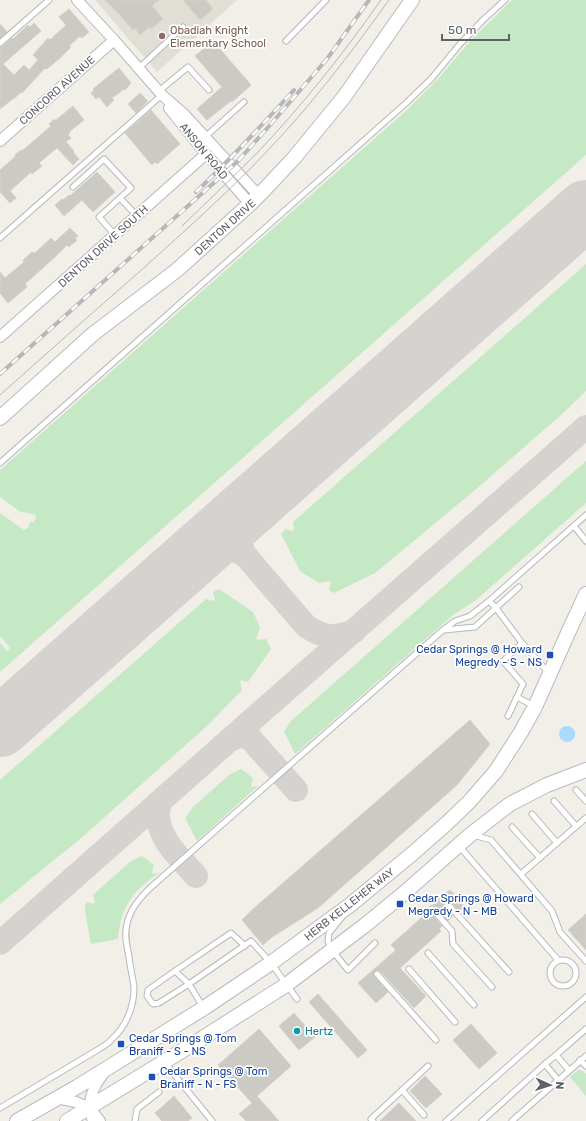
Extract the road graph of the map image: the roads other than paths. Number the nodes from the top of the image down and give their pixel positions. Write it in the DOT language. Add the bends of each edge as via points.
graph roads {
  1 [pos="49,0"];
  2 [pos="77,0"];
  3 [pos="326,0"];
  4 [pos="412,0"];
  5 [pos="505,0"];
  6 [pos="183,27"];
  7 [pos="114,40"];
  8 [pos="286,41"];
  9 [pos="0,43"];
  10 [pos="139,68"];
  11 [pos="208,90"];
  12 [pos="160,93"];
  13 [pos="244,102"];
  14 [pos="205,137"];
  15 [pos="0,140"];
  16 [pos="206,154"];
  17 [pos="73,187"];
  18 [pos="120,198"];
  19 [pos="254,200"];
  20 [pos="137,216"];
  21 [pos="115,235"];
  22 [pos="0,238"];
  23 [pos="0,338"];
  24 [pos="0,418"];
  25 [pos="0,463"];
  26 [pos="586,515"];
  27 [pos="574,526"];
  28 [pos="586,541"];
  29 [pos="519,587"];
  30 [pos="586,594"];
  31 [pos="489,601"];
  32 [pos="586,606"];
  33 [pos="496,608"];
  34 [pos="442,630"];
  35 [pos="568,633"];
  36 [pos="522,643"];
  37 [pos="550,674"];
  38 [pos="517,697"];
  39 [pos="535,707"];
  40 [pos="508,716"];
  41 [pos="586,770"];
  42 [pos="576,790"];
  43 [pos="554,801"];
  44 [pos="586,801"];
  45 [pos="532,814"];
  46 [pos="586,818"];
  47 [pos="576,826"];
  48 [pos="512,827"];
  49 [pos="470,835"];
  50 [pos="557,842"];
  51 [pos="458,845"];
  52 [pos="540,858"];
  53 [pos="520,874"];
  54 [pos="444,900"];
  55 [pos="350,905"];
  56 [pos="432,909"];
  57 [pos="375,943"];
  58 [pos="245,946"];
  59 [pos="332,950"];
  60 [pos="428,953"];
  61 [pos="558,960"];
  62 [pos="586,962"];
  63 [pos="271,964"];
  64 [pos="409,970"];
  65 [pos="175,971"];
  66 [pos="509,972"];
  67 [pos="377,974"];
  68 [pos="189,984"];
  69 [pos="286,985"];
  70 [pos="492,987"];
  71 [pos="586,997"];
  72 [pos="297,999"];
  73 [pos="474,1005"];
  74 [pos="204,1008"];
  75 [pos="455,1022"];
  76 [pos="586,1029"];
  77 [pos="436,1040"];
  78 [pos="556,1055"];
  79 [pos="586,1056"];
  80 [pos="580,1060"];
  81 [pos="165,1062"];
  82 [pos="545,1064"];
  83 [pos="110,1066"];
  84 [pos="428,1066"];
  85 [pos="586,1066"];
  86 [pos="569,1070"];
  87 [pos="558,1080"];
  88 [pos="402,1090"];
  89 [pos="159,1092"];
  90 [pos="56,1098"];
  91 [pos="0,1108"];
  92 [pos="91,1114"];
  93 [pos="424,1114"];
  94 [pos="17,1121"];
  95 [pos="67,1121"];
  96 [pos="100,1121"];
  97 [pos="135,1121"];
  98 [pos="212,1121"];
  99 [pos="373,1121"];
  100 [pos="446,1121"];
  101 [pos="482,1121"];
  102 [pos="512,1121"];
  1 -- 9 [label="lane"];
  2 -- 7 [label="street, ANSON ROAD"];
  3 -- 8 [label="lane"];
  4 -- 19 [label="main road, DENTON DRIVE" via="344,97 294,158"];
  5 -- 25 [label="lane" via="460,44 431,80 405,104"];
  6 -- 10 [label="lane"];
  7 -- 10 [label="street, ANSON ROAD"];
  7 -- 15 [label="street, CONCORD AVENUE"];
  10 -- 12 [label="street, ANSON ROAD"];
  11 -- 12 [label="lane" via="188,67"];
  12 -- 14 [label="street, ANSON ROAD"];
  12 -- 16 [label="street, ANSON ROAD"];
  12 -- 22 [label="lane"];
  13 -- 14 [label="lane"];
  14 -- 19 [label="street, ANSON ROAD"];
  16 -- 19 [label="street, ANSON ROAD"];
  16 -- 20 [label="street, DENTON DRIVE SOUTH"];
  17 -- 18 [label="lane" via="104,159 131,188"];
  18 -- 20 [label="lane"];
  18 -- 21 [label="lane" via="99,217"];
  19 -- 24 [label="main road, DENTON DRIVE" via="176,270 92,334"];
  20 -- 21 [label="street, DENTON DRIVE SOUTH"];
  21 -- 23 [label="street, DENTON DRIVE SOUTH"];
  26 -- 27 [label="lane"];
  27 -- 28 [label="lane"];
  27 -- 31 [label="lane"];
  29 -- 33 [label="lane"];
  30 -- 35 [label="main road, HERB KELLEHER WAY"];
  31 -- 33 [label="lane"];
  31 -- 34 [label="lane" via="470,616 455,621"];
  32 -- 35 [label="street"];
  33 -- 34 [label="lane" via="475,627"];
  33 -- 36 [label="lane"];
  34 -- 91 [label="lane" via="138,900 127,924 126,937 134,987 132,1002 128,1017 120,1030 111,1041 99,1049"];
  35 -- 37 [label="main road, HERB KELLEHER WAY"];
  36 -- 37 [label="lane"];
  36 -- 38 [label="lane" via="503,660 523,684"];
  37 -- 39 [label="main road, HERB KELLEHER WAY"];
  38 -- 39 [label="lane"];
  38 -- 40 [label="lane"];
  39 -- 55 [label="main road, HERB KELLEHER WAY" via="496,771 469,802 412,854"];
  41 -- 49 [label="main road" via="547,785 510,804"];
  42 -- 44 [label="lane"];
  43 -- 47 [label="lane"];
  45 -- 50 [label="lane"];
  46 -- 47 [label="lane"];
  47 -- 50 [label="lane"];
  48 -- 52 [label="lane"];
  49 -- 51 [label="main road"];
  49 -- 53 [label="lane" via="491,840"];
  50 -- 52 [label="lane"];
  51 -- 59 [label="main road" via="402,895"];
  51 -- 61 [label="lane"];
  52 -- 53 [label="lane"];
  53 -- 62 [label="lane" via="552,911 560,932"];
  54 -- 66 [label="lane"];
  55 -- 59 [label="lane" via="330,933 328,941"];
  55 -- 63 [label="main road, HERB KELLEHER WAY"];
  56 -- 70 [label="lane" via="452,931 453,944"];
  57 -- 59 [label="lane" via="348,970"];
  58 -- 63 [label="lane" via="252,941"];
  58 -- 65 [label="lane" via="231,933"];
  58 -- 68 [label="lane"];
  59 -- 69 [label="main road"];
  60 -- 73 [label="lane"];
  61 -- 61 [label="lane" via="550,971 552,980 559,986 568,985 574,980 576,968 567,960"];
  63 -- 69 [label="lane"];
  63 -- 74 [label="main road, HERB KELLEHER WAY"];
  64 -- 75 [label="lane"];
  65 -- 68 [label="lane"];
  65 -- 68 [label="lane" via="148,990 147,996 153,1004 159,1003"];
  67 -- 77 [label="lane"];
  68 -- 74 [label="lane"];
  69 -- 72 [label="lane"];
  69 -- 81 [label="main road"];
  71 -- 100 [label="lane"];
  74 -- 83 [label="main road, HERB KELLEHER WAY"];
  76 -- 78 [label="lane"];
  78 -- 82 [label="lane"];
  78 -- 86 [label="lane"];
  79 -- 80 [label="lane"];
  80 -- 85 [label="lane"];
  80 -- 86 [label="lane"];
  81 -- 92 [label="main road"];
  81 -- 98 [label="lane"];
  82 -- 87 [label="lane"];
  82 -- 101 [label="lane"];
  83 -- 90 [label="main road, HERB KELLEHER WAY"];
  83 -- 92 [label="street" via="96,1082 91,1095"];
  84 -- 88 [label="lane"];
  86 -- 87 [label="lane"];
  87 -- 102 [label="lane"];
  88 -- 93 [label="lane"];
  88 -- 99 [label="lane" via="371,1119"];
  89 -- 97 [label="lane" via="137,1109"];
  90 -- 92 [label="street" via="76,1102"];
  90 -- 94 [label="main road, HERB KELLEHER WAY"];
  92 -- 95 [label="main road"];
  92 -- 96 [label="street"];
}
